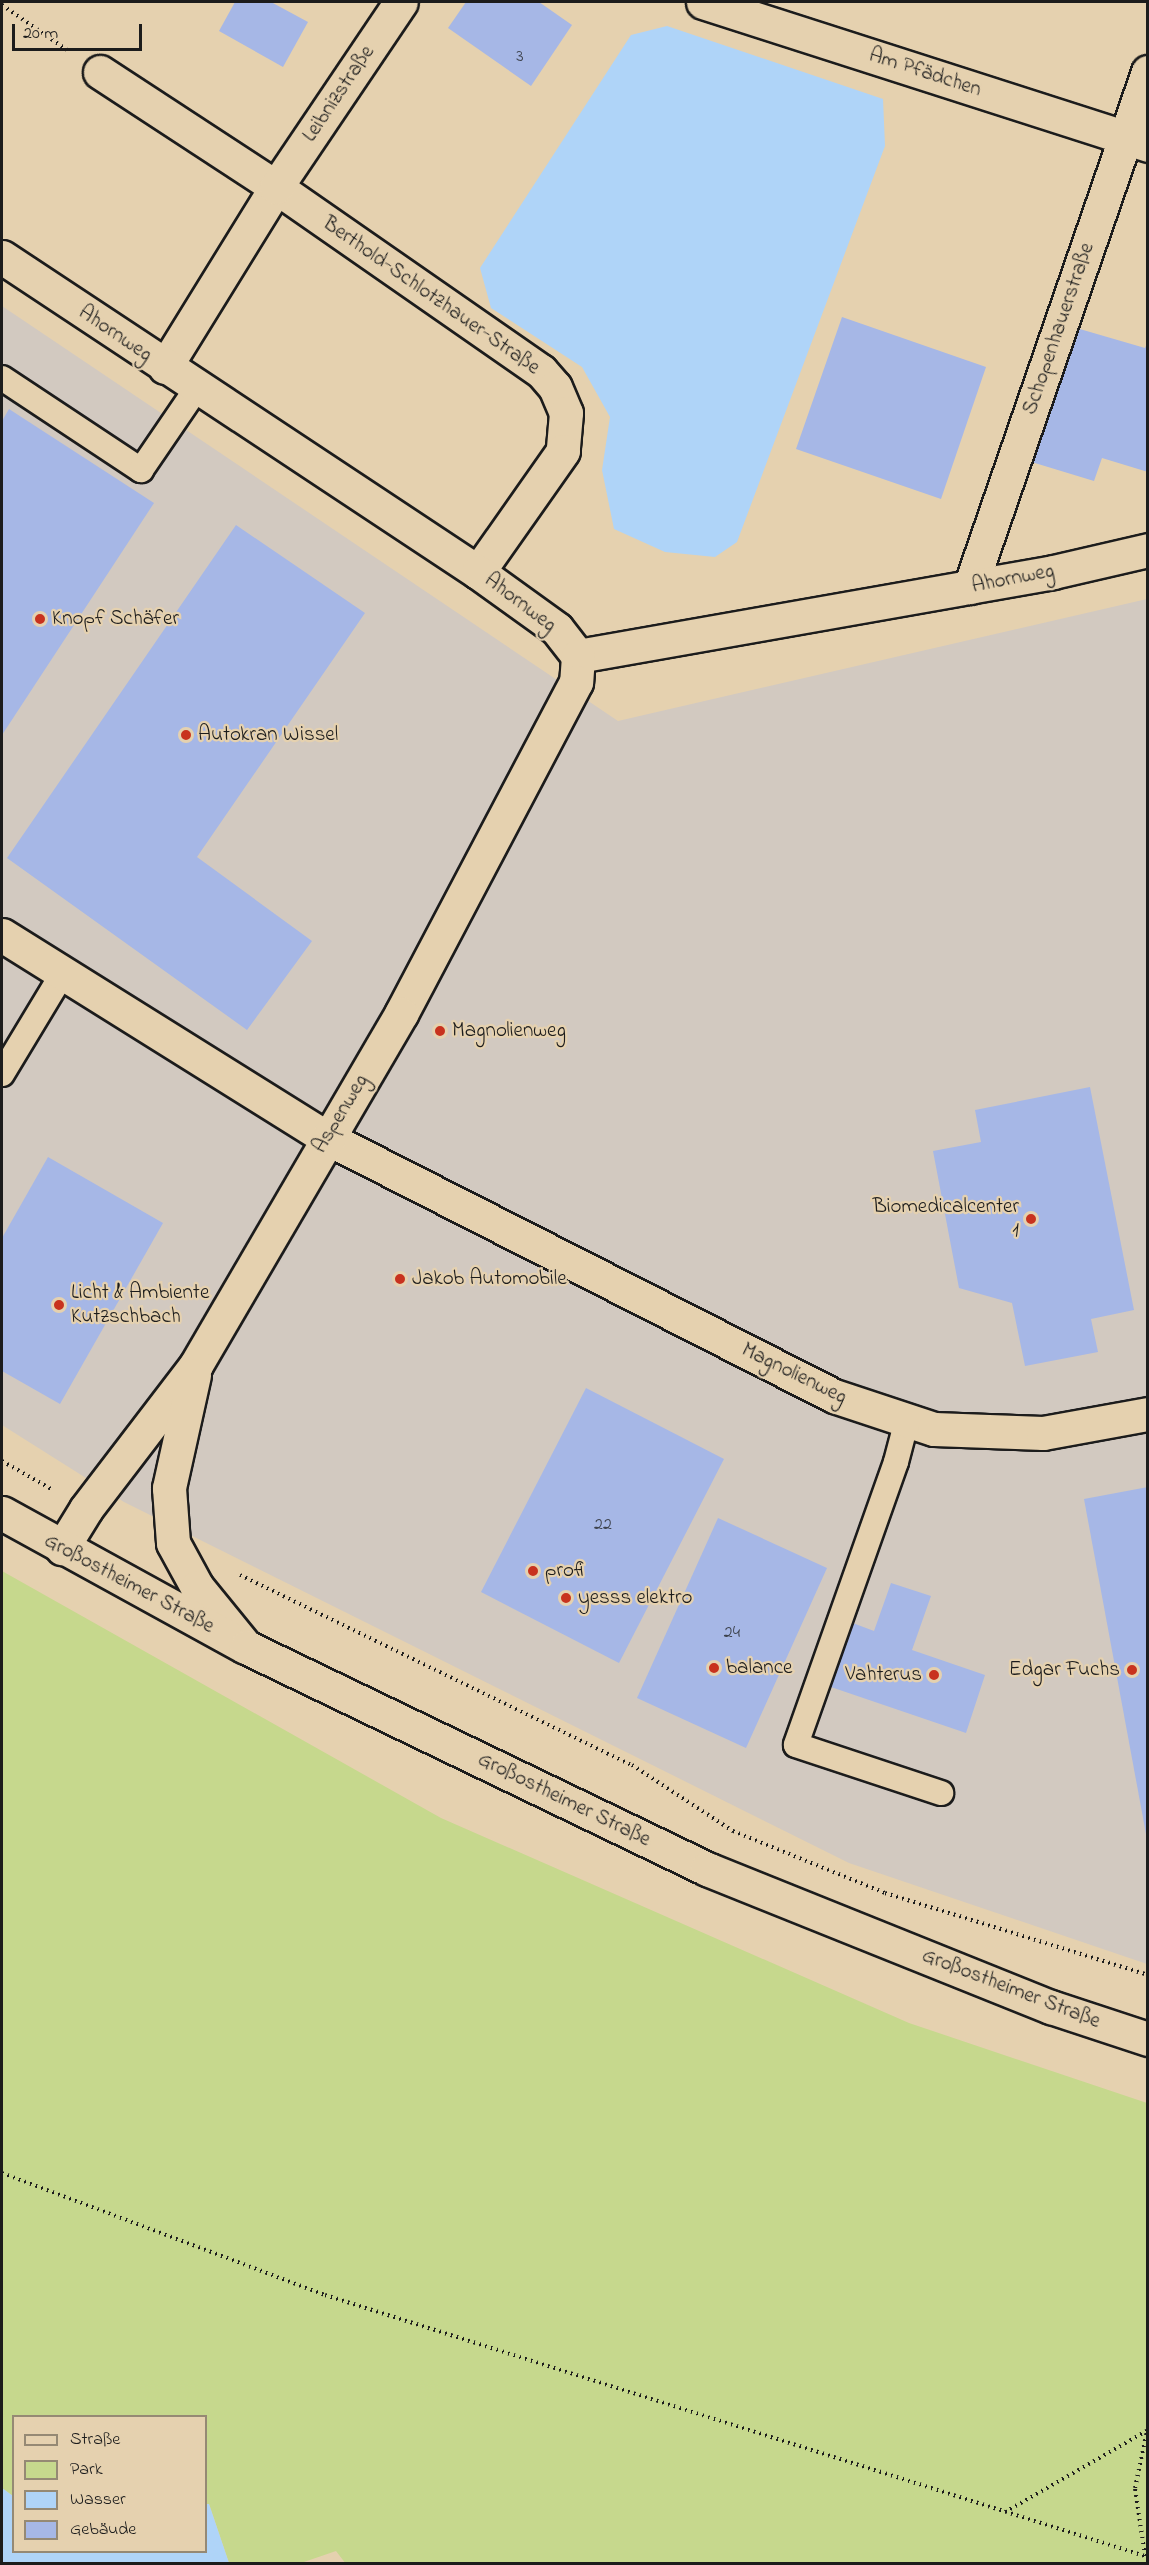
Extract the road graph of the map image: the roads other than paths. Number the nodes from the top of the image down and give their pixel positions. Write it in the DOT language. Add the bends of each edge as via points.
graph roads {
  1 [pos="401,2"];
  2 [pos="703,2"];
  3 [pos="100,72"];
  4 [pos="1148,72"];
  5 [pos="1136,141"];
  6 [pos="276,187"];
  7 [pos="2,257"];
  8 [pos="165,367"];
  9 [pos="2,378"];
  10 [pos="197,388"];
  11 [pos="1148,550"];
  12 [pos="478,572"];
  13 [pos="970,587"];
  14 [pos="578,656"];
  15 [pos="2,936"];
  16 [pos="63,973"];
  17 [pos="2,1074"];
  18 [pos="327,1138"];
  19 [pos="196,1365"];
  20 [pos="1148,1414"];
  21 [pos="907,1420"];
  22 [pos="2,1514"];
  23 [pos="62,1548"];
  24 [pos="246,1647"];
  25 [pos="941,1793"];
  26 [pos="1148,2039"];
  1 -- 6 [label="street, Leibnizstraße"];
  2 -- 5 [label="street, Am Pfädchen"];
  3 -- 6 [label="street"];
  4 -- 5 [label="street, Schopenhauerstraße"];
  5 -- 13 [label="street, Schopenhauerstraße"];
  6 -- 8 [label="street, Leibnizstraße"];
  6 -- 12 [label="street, Berthold-Schlotzhauer-Straße" via="541,371 555,387 566,412 563,451"];
  7 -- 8 [label="street, Ahornweg"];
  8 -- 10 [label="street, Ahornweg"];
  9 -- 10 [label="lane" via="141,470"];
  10 -- 12 [label="street, Ahornweg"];
  11 -- 13 [label="street, Ahornweg"];
  12 -- 14 [label="street, Ahornweg" via="557,628"];
  13 -- 14 [label="street, Ahornweg"];
  14 -- 18 [label="street, Aspenweg" via="576,682 412,994"];
  15 -- 16 [label="street, Magnolienweg"];
  16 -- 17 [label="lane"];
  16 -- 18 [label="street, Magnolienweg"];
  18 -- 19 [label="street, Aspenweg"];
  18 -- 21 [label="street, Magnolienweg" via="834,1396"];
  19 -- 23 [label="street, Aspenweg" via="86,1509"];
  19 -- 24 [label="street" via="169,1488 174,1543 197,1587"];
  20 -- 21 [label="street, Magnolienweg" via="1043,1433 934,1429"];
  21 -- 25 [label="lane" via="896,1462 796,1745"];
  22 -- 23 [label="street, Großostheimer Straße"];
  23 -- 24 [label="street, Großostheimer Straße"];
  24 -- 26 [label="street, Großostheimer Straße" via="707,1869 1051,2007"];
}
